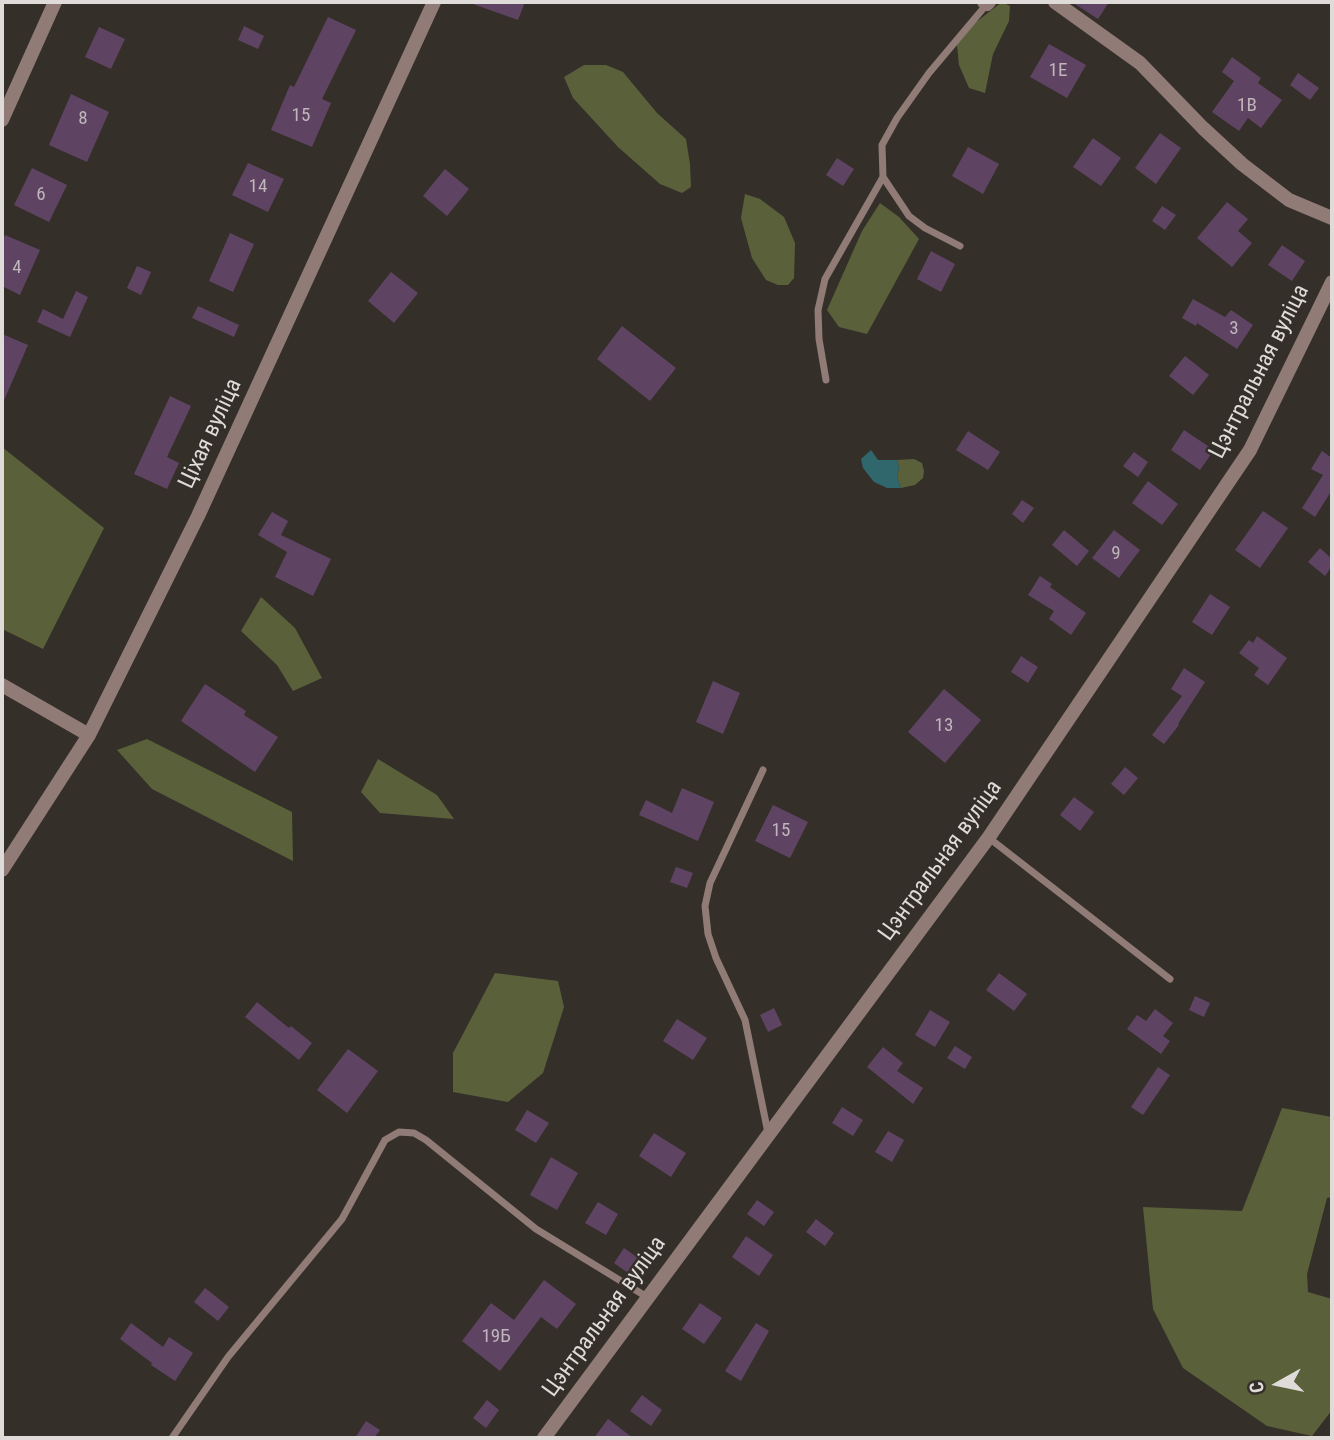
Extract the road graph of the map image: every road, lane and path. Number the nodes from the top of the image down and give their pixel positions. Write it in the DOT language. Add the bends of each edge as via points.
graph roads {
  1 [pos="55,2"];
  2 [pos="434,2"];
  3 [pos="987,2"];
  4 [pos="1055,2"];
  5 [pos="2,120"];
  6 [pos="883,177"];
  7 [pos="1332,218"];
  8 [pos="960,246"];
  9 [pos="1332,282"];
  10 [pos="826,380"];
  11 [pos="2,685"];
  12 [pos="89,735"];
  13 [pos="763,769"];
  14 [pos="989,837"];
  15 [pos="2,870"];
  16 [pos="1171,979"];
  17 [pos="768,1134"];
  18 [pos="647,1297"];
  19 [pos="172,1438"];
  20 [pos="544,1438"];
  1 -- 5 [label="street"];
  2 -- 12 [label="street, Ціхая вуліца" via="198,516"];
  3 -- 6 [label="lane" via="897,118 882,145"];
  4 -- 7 [label="street" via="1140,63 1242,164 1289,200"];
  6 -- 8 [label="lane" via="909,216"];
  6 -- 10 [label="lane" via="825,279 818,310"];
  9 -- 14 [label="street, Цэнтральная вуліца" via="1250,450"];
  11 -- 12 [label="street"];
  12 -- 15 [label="street, Ціхая вуліца"];
  13 -- 17 [label="lane" via="710,883 705,906 716,958 745,1020"];
  14 -- 16 [label="lane"];
  14 -- 17 [label="street, Цэнтральная вуліца"];
  17 -- 18 [label="street, Цэнтральная вуліца"];
  18 -- 19 [label="lane" via="536,1229 426,1140 399,1132 385,1140 342,1219 228,1357"];
  18 -- 20 [label="street, Цэнтральная вуліца"];
}
